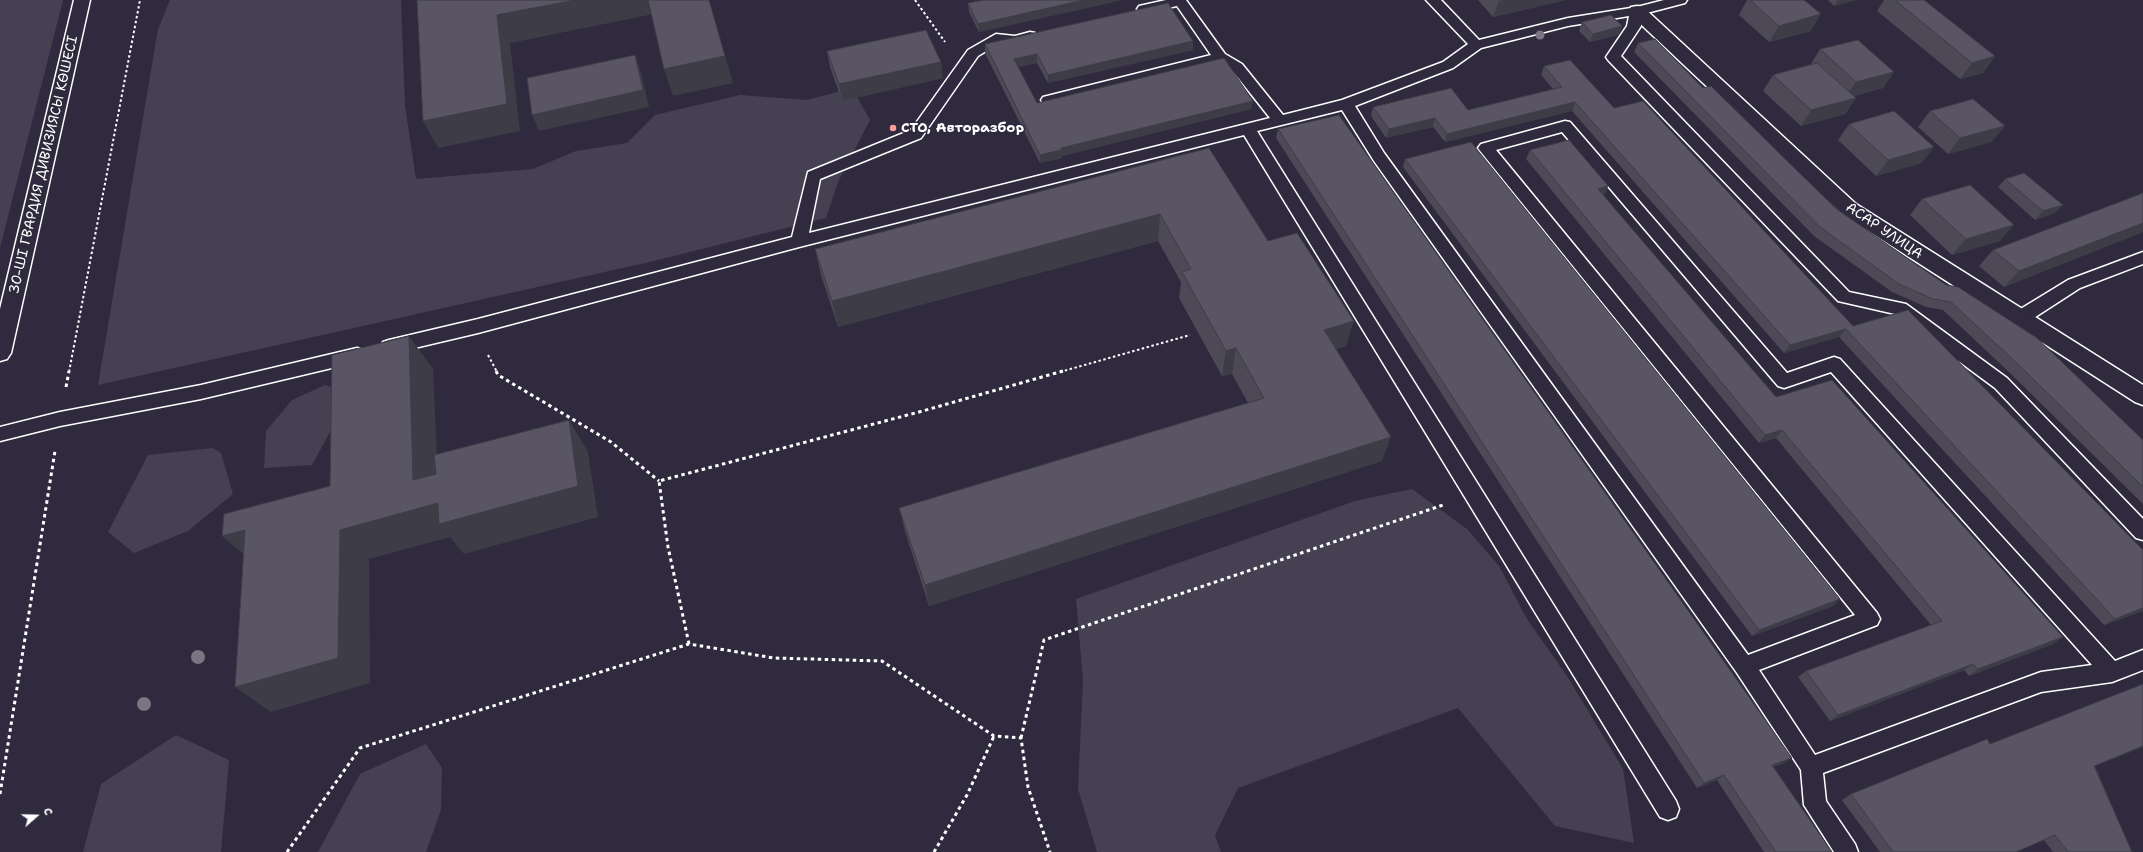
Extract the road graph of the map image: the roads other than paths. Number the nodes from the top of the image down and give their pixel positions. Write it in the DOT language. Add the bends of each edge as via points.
graph roads {
  1 [pos="82,0"];
  2 [pos="1433,0"];
  3 [pos="1680,0"];
  4 [pos="1637,11"];
  5 [pos="1128,13"];
  6 [pos="1045,33"];
  7 [pos="1476,46"];
  8 [pos="1220,57"];
  9 [pos="1048,100"];
  10 [pos="1346,104"];
  11 [pos="1279,120"];
  12 [pos="1248,129"];
  13 [pos="799,241"];
  14 [pos="2143,258"];
  15 [pos="2020,318"];
  16 [pos="0,353"];
  17 [pos="2143,396"];
  18 [pos="0,434"];
  19 [pos="2143,532"];
  20 [pos="2143,660"];
  21 [pos="1744,666"];
  22 [pos="2112,672"];
  23 [pos="1811,767"];
  24 [pos="1668,809"];
  25 [pos="1847,852"];
  1 -- 16 [label="street, 30-ШІ ГВАРДИЯ ДИВИЗИЯСЫ КӨШЕСІ"];
  2 -- 7 [label="lane"];
  3 -- 4 [label="lane"];
  4 -- 7 [label="lane" via="1568,22"];
  4 -- 15 [label="street, АСАР УЛИЦА" via="1849,209"];
  4 -- 19 [label="lane" via="1634,26 1613,57 1844,298 1900,309 2001,383"];
  5 -- 8 [label="lane" via="1180,0"];
  6 -- 13 [label="lane" via="1015,40 996,38 973,53 916,134 813,176"];
  7 -- 10 [label="lane" via="1448,65"];
  8 -- 9 [label="lane"];
  8 -- 11 [label="lane" via="1236,67"];
  10 -- 11 [label="lane"];
  10 -- 21 [label="lane" via="1383,163"];
  11 -- 12 [label="lane"];
  12 -- 13 [label="lane"];
  12 -- 24 [label="lane"];
  13 -- 18 [label="lane" via="478,326 201,392 60,419"];
  14 -- 15 [label="lane" via="2074,284"];
  15 -- 17 [label="street, АСАР УЛИЦА"];
  20 -- 22 [label="lane"];
  21 -- 22 [label="lane" via="1870,619 1486,148 1565,126 1784,380 1834,364"];
  21 -- 23 [label="lane"];
  22 -- 23 [label="lane" via="2041,682"];
  23 -- 25 [label="lane" via="1815,806"];
}
